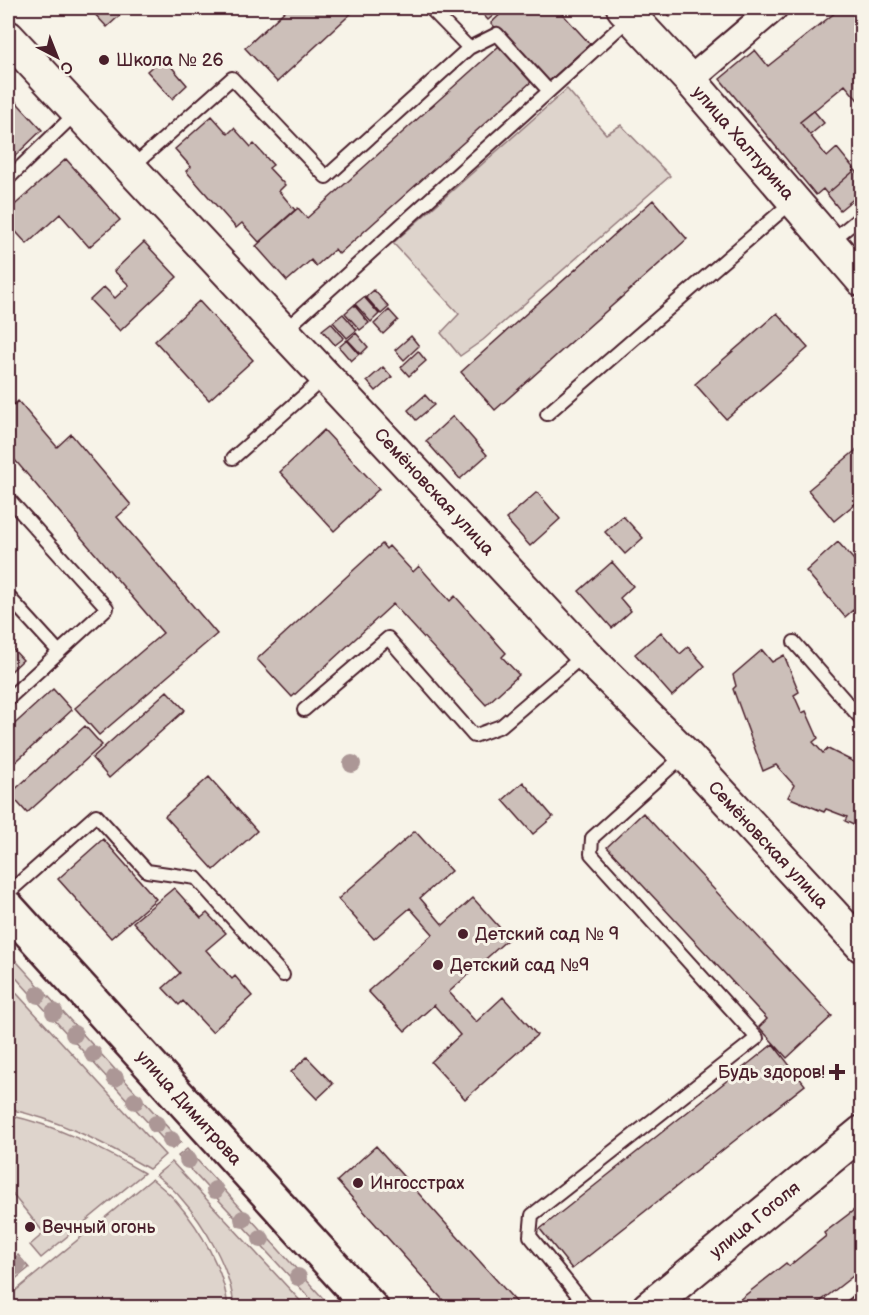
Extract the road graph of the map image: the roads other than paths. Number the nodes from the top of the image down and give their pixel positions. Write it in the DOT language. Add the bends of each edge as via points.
graph roads {
  1 [pos="430,8"];
  2 [pos="774,8"];
  3 [pos="627,12"];
  4 [pos="8,37"];
  5 [pos="468,48"];
  6 [pos="690,80"];
  7 [pos="549,91"];
  8 [pos="77,112"];
  9 [pos="131,168"];
  10 [pos="8,179"];
  11 [pos="793,201"];
  12 [pos="861,216"];
  13 [pos="830,243"];
  14 [pos="861,280"];
  15 [pos="284,331"];
  16 [pos="326,376"];
  17 [pos="547,414"];
  18 [pos="233,458"];
  19 [pos="8,498"];
  20 [pos="8,596"];
  21 [pos="794,642"];
  22 [pos="58,652"];
  23 [pos="585,654"];
  24 [pos="8,699"];
  25 [pos="304,710"];
  26 [pos="861,720"];
  27 [pos="685,754"];
  28 [pos="8,893"];
  29 [pos="8,908"];
  30 [pos="861,945"];
  31 [pos="283,975"];
  32 [pos="861,1132"];
  33 [pos="861,1298"];
  34 [pos="371,1308"];
  35 [pos="588,1308"];
  36 [pos="648,1308"];
  37 [pos="850,1308"];
  1 -- 5 [label="lane"];
  2 -- 6 [label="street"];
  3 -- 6 [label="street, улица Халтурина"];
  3 -- 7 [label="lane"];
  4 -- 8 [label="street, Семёновская улица"];
  5 -- 7 [label="lane" via="497,34"];
  5 -- 9 [label="lane" via="326,177 232,78"];
  6 -- 11 [label="street, улица Халтурина"];
  7 -- 15 [label="lane"];
  8 -- 9 [label="street, Семёновская улица"];
  8 -- 10 [label="lane"];
  9 -- 15 [label="street, Семёновская улица"];
  11 -- 13 [label="street, улица Халтурина"];
  11 -- 17 [label="lane"];
  12 -- 13 [label="lane"];
  13 -- 14 [label="street, улица Халтурина"];
  15 -- 16 [label="street, Семёновская улица"];
  16 -- 18 [label="lane"];
  16 -- 23 [label="street, Семёновская улица"];
  19 -- 22 [label="lane" via="107,608"];
  20 -- 22 [label="lane"];
  21 -- 26 [label="lane"];
  22 -- 24 [label="lane"];
  23 -- 25 [label="lane" via="501,726 474,736 388,638"];
  23 -- 27 [label="street, Семёновская улица"];
  27 -- 30 [label="street, Семёновская улица"];
  27 -- 35 [label="lane" via="592,838 591,854 757,1038 532,1215 530,1236"];
  28 -- 31 [label="lane" via="96,815 147,872 196,878"];
  29 -- 34 [label="main road, улица Димитрова"];
  32 -- 36 [label="street, улица Гоголя"];
  33 -- 37 [label="lane"];
}
